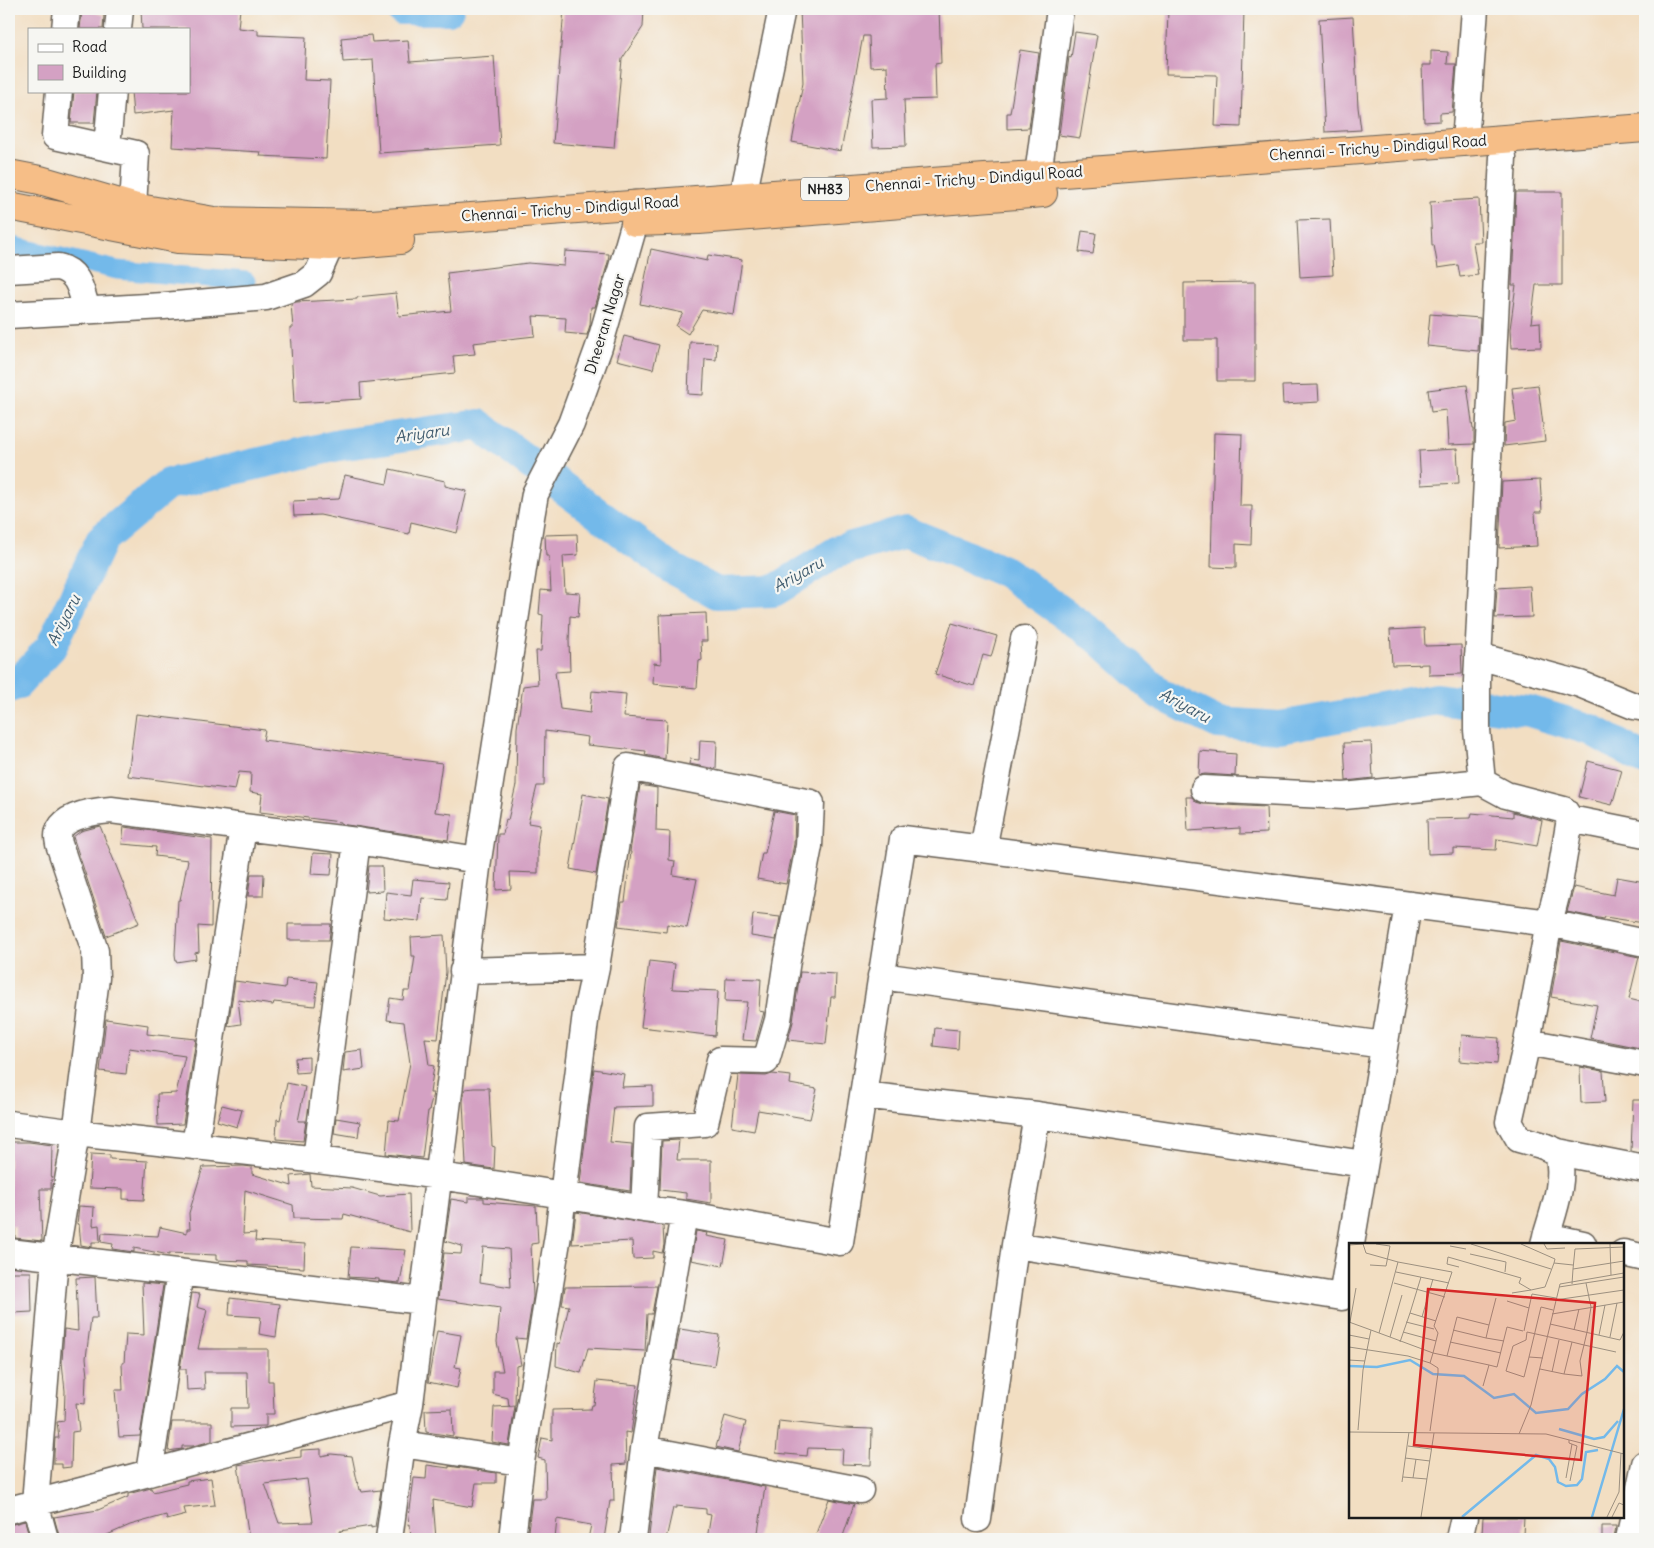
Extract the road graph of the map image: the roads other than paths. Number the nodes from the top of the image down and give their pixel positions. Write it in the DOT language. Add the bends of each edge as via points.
graph roads {
  1 [pos="67,9"];
  2 [pos="120,9"];
  3 [pos="782,9"];
  4 [pos="1060,9"];
  5 [pos="1475,9"];
  6 [pos="65,28"];
  7 [pos="118,28"];
  8 [pos="59,92"];
  9 [pos="112,92"];
  10 [pos="1645,128"];
  11 [pos="1465,142"];
  12 [pos="107,147"];
  13 [pos="1645,148"];
  14 [pos="1503,157"];
  15 [pos="9,174"];
  16 [pos="1038,176"];
  17 [pos="744,196"];
  18 [pos="9,206"];
  19 [pos="133,208"];
  20 [pos="635,213"];
  21 [pos="330,246"];
  22 [pos="9,270"];
  23 [pos="87,310"];
  24 [pos="9,315"];
  25 [pos="1024,638"];
  26 [pos="1477,669"];
  27 [pos="1645,708"];
  28 [pos="1482,782"];
  29 [pos="1204,789"];
  30 [pos="1570,819"];
  31 [pos="243,826"];
  32 [pos="1645,834"];
  33 [pos="357,842"];
  34 [pos="983,849"];
  35 [pos="478,860"];
  36 [pos="1408,905"];
  37 [pos="1549,923"];
  38 [pos="1645,943"];
  39 [pos="596,967"];
  40 [pos="464,971"];
  41 [pos="881,976"];
  42 [pos="1527,1042"];
  43 [pos="1384,1045"];
  44 [pos="1645,1064"];
  45 [pos="863,1095"];
  46 [pos="1037,1115"];
  47 [pos="9,1124"];
  48 [pos="76,1133"];
  49 [pos="195,1146"];
  50 [pos="1558,1152"];
  51 [pos="316,1159"];
  52 [pos="1364,1164"];
  53 [pos="1645,1169"];
  54 [pos="438,1177"];
  55 [pos="562,1194"];
  56 [pos="644,1209"];
  57 [pos="684,1214"];
  58 [pos="1545,1240"];
  59 [pos="1351,1243"];
  60 [pos="1574,1243"];
  61 [pos="1015,1245"];
  62 [pos="9,1252"];
  63 [pos="1624,1253"];
  64 [pos="1349,1255"];
  65 [pos="55,1258"];
  66 [pos="1645,1258"];
  67 [pos="180,1272"];
  68 [pos="422,1301"];
  69 [pos="410,1404"];
  70 [pos="402,1444"];
  71 [pos="644,1449"];
  72 [pos="521,1462"];
  73 [pos="1645,1464"];
  74 [pos="149,1473"];
  75 [pos="860,1490"];
  76 [pos="35,1503"];
  77 [pos="9,1510"];
  78 [pos="1464,1518"];
  79 [pos="978,1519"];
  80 [pos="1630,1525"];
  81 [pos="45,1539"];
  82 [pos="389,1539"];
  83 [pos="512,1539"];
  84 [pos="633,1539"];
  85 [pos="1459,1539"];
  1 -- 6 [label="street"];
  2 -- 7 [label="street"];
  3 -- 17 [label="street"];
  4 -- 16 [label="street"];
  5 -- 11 [label="street"];
  8 -- 12 [label="street" via="56,136"];
  9 -- 12 [label="street"];
  10 -- 11 [label="highway, Chennai - Trichy - Dindigul Road / NH83"];
  11 -- 16 [label="highway, Chennai - Trichy - Dindigul Road / NH83"];
  12 -- 19 [label="street" via="136,154"];
  13 -- 14 [label="highway, Chennai - Trichy - Dindigul Road"];
  14 -- 20 [label="highway, Chennai - Trichy - Dindigul Road" via="699,220"];
  14 -- 26 [label="street"];
  15 -- 19 [label="highway, Chennai - Trichy - Dindigul Road / NH83"];
  16 -- 17 [label="highway, Chennai - Trichy - Dindigul Road / NH83"];
  17 -- 20 [label="highway, Chennai - Trichy - Dindigul Road / NH83"];
  18 -- 21 [label="highway, Chennai - Trichy - Dindigul Road" via="178,239"];
  19 -- 20 [label="highway, Chennai - Trichy - Dindigul Road / NH83" via="214,220 371,224"];
  20 -- 21 [label="highway, Chennai - Trichy - Dindigul Road" via="458,237"];
  20 -- 35 [label="street, Dheeran Nagar" via="600,347 571,424 535,494"];
  21 -- 23 [label="street" via="318,273 304,284 266,297"];
  22 -- 23 [label="street" via="66,268 76,278"];
  23 -- 24 [label="street"];
  25 -- 34 [label="street"];
  26 -- 27 [label="street" via="1580,684"];
  26 -- 28 [label="street"];
  28 -- 29 [label="street" via="1344,796"];
  28 -- 30 [label="street" via="1506,795 1564,810"];
  30 -- 32 [label="street"];
  30 -- 37 [label="street"];
  31 -- 33 [label="street"];
  31 -- 48 [label="street" via="111,810 95,811 67,821 60,828 58,844 97,964"];
  31 -- 49 [label="street"];
  33 -- 35 [label="street"];
  33 -- 51 [label="street"];
  34 -- 36 [label="street"];
  34 -- 41 [label="street" via="902,838"];
  35 -- 40 [label="street, Dheeran Nagar"];
  36 -- 37 [label="street"];
  36 -- 43 [label="street"];
  37 -- 38 [label="street"];
  37 -- 42 [label="street"];
  39 -- 40 [label="street"];
  39 -- 55 [label="street" via="586,1013"];
  39 -- 56 [label="street" via="628,767 810,803 809,846 778,1020 766,1061 720,1060 704,1124 648,1127"];
  40 -- 54 [label="street, Dheeran Nagar"];
  41 -- 43 [label="street"];
  41 -- 45 [label="street"];
  42 -- 44 [label="street"];
  42 -- 50 [label="street" via="1509,1122 1519,1139"];
  43 -- 52 [label="street"];
  45 -- 46 [label="street"];
  45 -- 57 [label="street" via="840,1242"];
  46 -- 52 [label="street"];
  46 -- 61 [label="street"];
  47 -- 48 [label="street"];
  48 -- 49 [label="street"];
  48 -- 65 [label="street"];
  49 -- 51 [label="street"];
  50 -- 53 [label="street"];
  50 -- 58 [label="street" via="1562,1167 1560,1186"];
  51 -- 54 [label="street"];
  52 -- 59 [label="street"];
  54 -- 55 [label="street"];
  54 -- 68 [label="street, Dheeran Nagar"];
  55 -- 56 [label="street"];
  55 -- 72 [label="street"];
  56 -- 57 [label="street"];
  57 -- 71 [label="street"];
  58 -- 60 [label="street"];
  61 -- 64 [label="street" via="1342,1297"];
  61 -- 79 [label="street"];
  62 -- 65 [label="street"];
  63 -- 66 [label="street"];
  65 -- 67 [label="street"];
  65 -- 76 [label="street"];
  67 -- 68 [label="street"];
  67 -- 74 [label="street"];
  68 -- 69 [label="street, Dheeran Nagar"];
  69 -- 70 [label="street, Dheeran Nagar"];
  69 -- 74 [label="street"];
  70 -- 72 [label="street"];
  70 -- 82 [label="street, Dheeran Nagar"];
  71 -- 75 [label="street"];
  71 -- 84 [label="street"];
  72 -- 83 [label="street"];
  73 -- 80 [label="street"];
  74 -- 76 [label="street"];
  76 -- 77 [label="street"];
  76 -- 81 [label="street"];
  78 -- 85 [label="street"];
}
